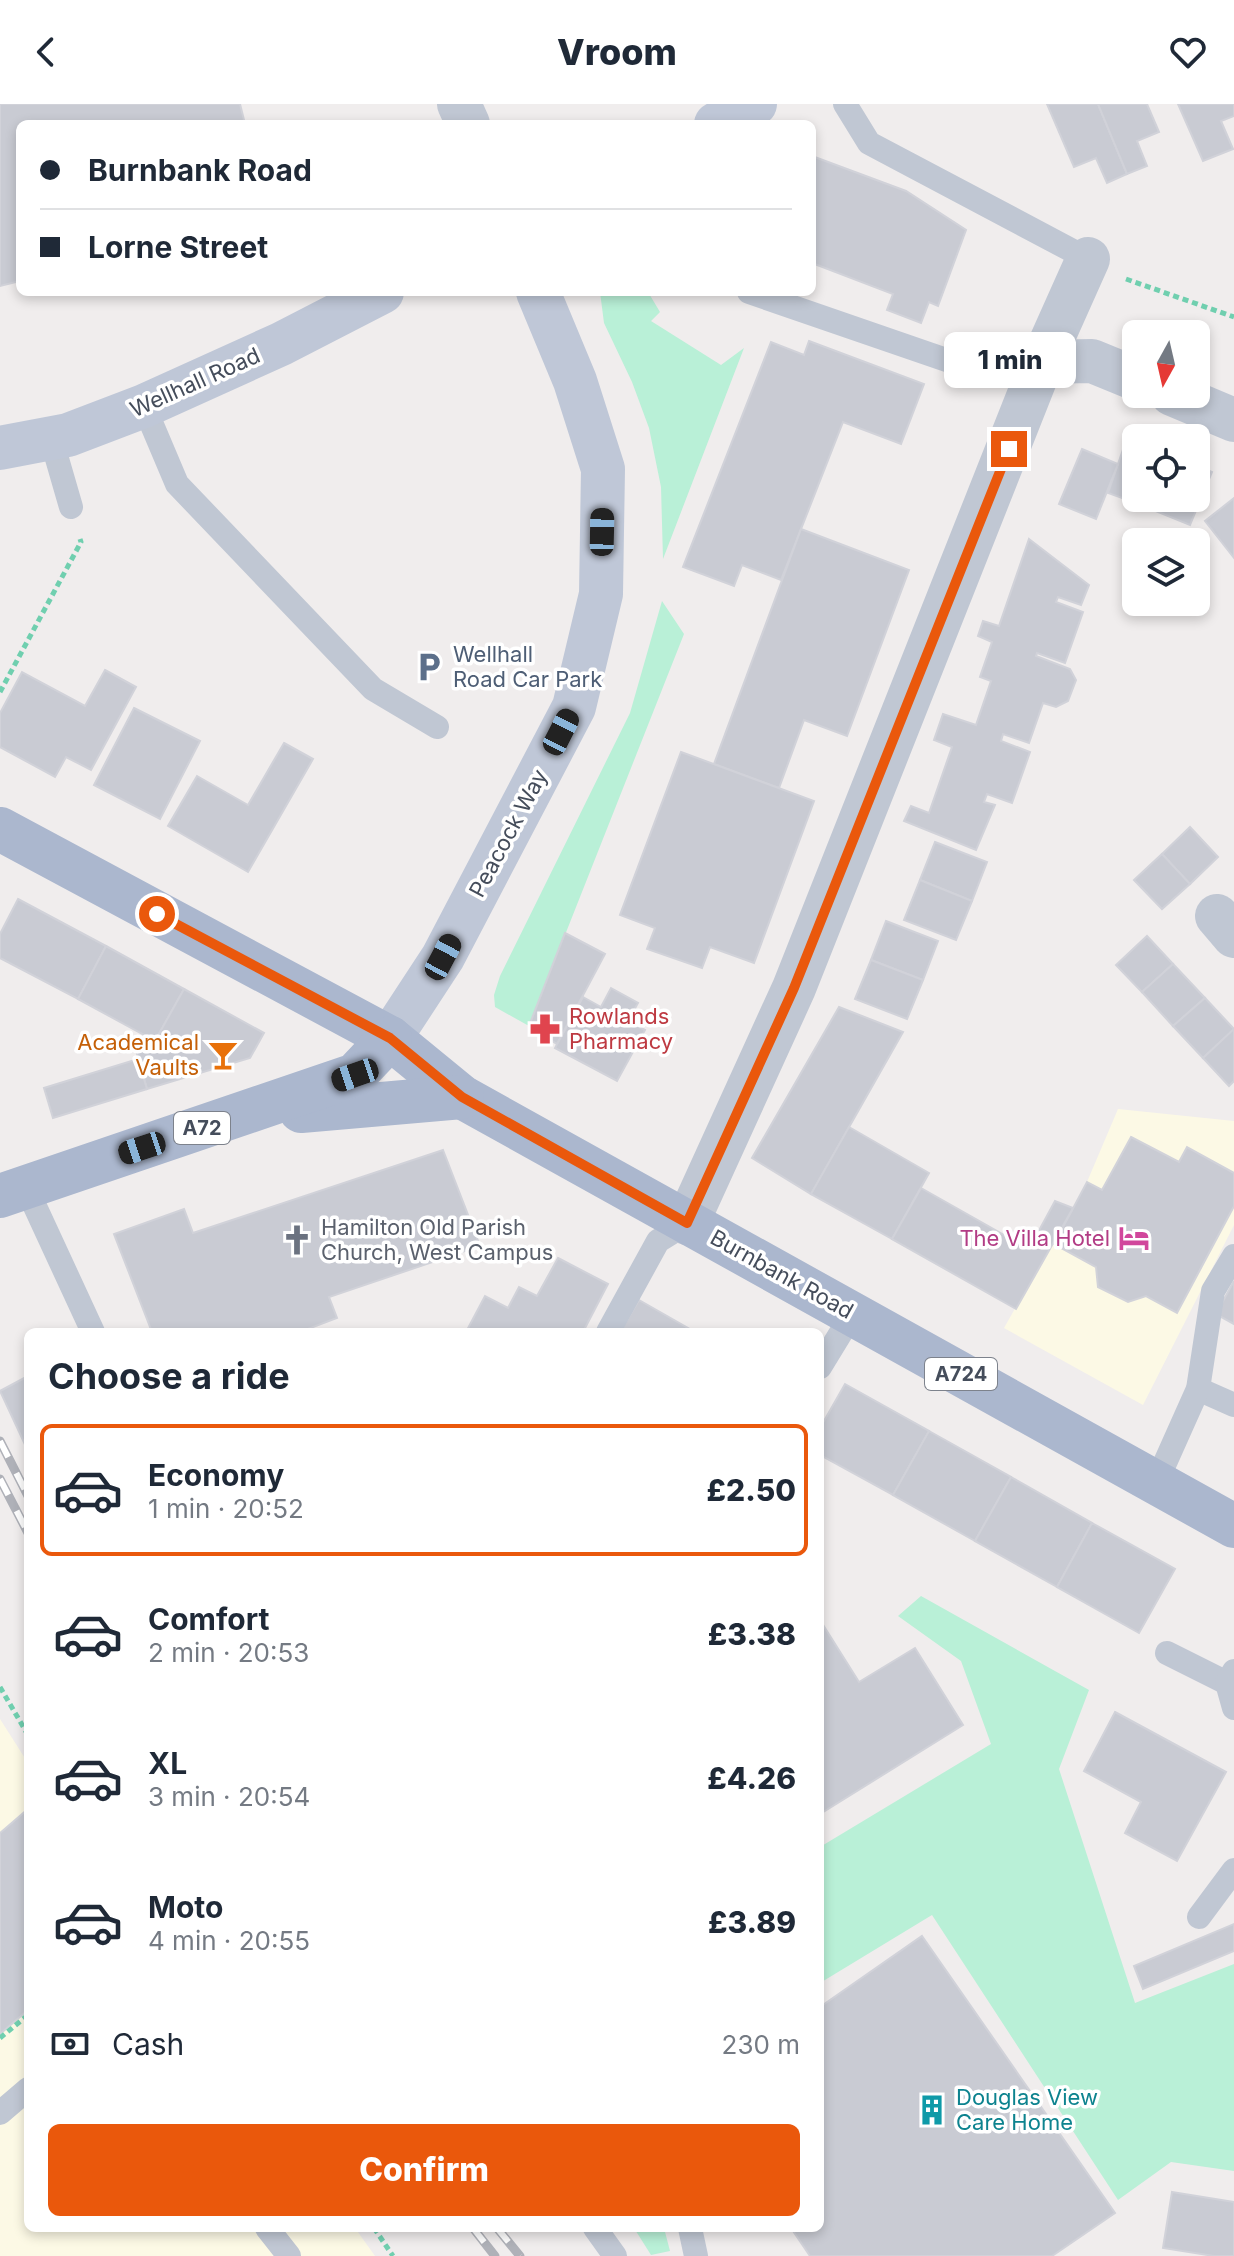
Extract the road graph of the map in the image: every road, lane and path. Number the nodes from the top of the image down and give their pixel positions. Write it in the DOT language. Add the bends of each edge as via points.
graph roads {
  1 [pos="755,104"];
  2 [pos="845,104"];
  3 [pos="724,120"];
  4 [pos="1088,259"];
  5 [pos="374,296"];
  6 [pos="540,296"];
  7 [pos="761,296"];
  8 [pos="1234,317"];
  9 [pos="1042,362"];
  10 [pos="958,364"];
  11 [pos="1122,373"];
  12 [pos="144,406"];
  13 [pos="1205,408"];
  14 [pos="1234,420"];
  15 [pos="51,438"];
  16 [pos="0,448"];
  17 [pos="71,507"];
  18 [pos="0,692"];
  19 [pos="437,727"];
  20 [pos="0,829"];
  21 [pos="390,1038"];
  22 [pos="462,1097"];
  23 [pos="228,1120"];
  24 [pos="13,1191"];
  25 [pos="687,1223"];
  26 [pos="1234,1256"];
  27 [pos="853,1313"];
  28 [pos="91,1328"];
  29 [pos="610,1328"];
  30 [pos="824,1360"];
  31 [pos="1198,1389"];
  32 [pos="1234,1405"];
  33 [pos="1156,1483"];
  34 [pos="1234,1526"];
  35 [pos="1167,1653"];
  36 [pos="1231,1677"];
  37 [pos="0,1687"];
  38 [pos="1234,1708"];
  39 [pos="24,1728"];
  40 [pos="1234,1870"];
  41 [pos="1199,1917"];
  42 [pos="24,2018"];
  43 [pos="0,2038"];
  44 [pos="24,2092"];
  45 [pos="0,2113"];
  46 [pos="270,2232"];
  47 [pos="377,2232"];
  48 [pos="598,2232"];
  49 [pos="691,2232"];
  50 [pos="289,2256"];
  51 [pos="393,2256"];
  52 [pos="615,2256"];
  53 [pos="696,2256"];
  1 -- 3 [label="main road"];
  2 -- 4 [label="lane" via="869,143"];
  4 -- 8 [label="path"];
  4 -- 9 [label="street"];
  5 -- 12 [label="main road, Wellhall Road"];
  6 -- 21 [label="main road, Peacock Way" via="603,469 601,594 574,707 443,957"];
  7 -- 10 [label="lane"];
  9 -- 11 [label="street" via="1092,361"];
  9 -- 25 [label="street" via="794,988"];
  12 -- 15 [label="main road, Wellhall Road"];
  12 -- 19 [label="lane" via="177,484 373,689"];
  13 -- 14 [label="street"];
  15 -- 16 [label="main road, Wellhall Road"];
  15 -- 17 [label="lane"];
  17 -- 18 [label="path" via="81,542"];
  20 -- 21 [label="main road, Burnbank Road / A724"];
  21 -- 22 [label="main road, Burnbank Road / A724"];
  21 -- 23 [label="main road, A72" via="355,1075"];
  22 -- 23 [label="main road"];
  22 -- 25 [label="main road, Burnbank Road / A724"];
  23 -- 24 [label="main road, A72"];
  24 -- 28 [label="lane"];
  25 -- 27 [label="main road, Burnbank Road / A724"];
  25 -- 29 [label="lane" via="658,1241"];
  26 -- 31 [label="lane" via="1213,1291"];
  27 -- 30 [label="lane"];
  27 -- 33 [label="main road, Burnbank Road / A724"];
  31 -- 32 [label="lane"];
  31 -- 33 [label="lane"];
  33 -- 34 [label="main road, Burnbank Road / A724"];
  35 -- 36 [label="lane"];
  36 -- 38 [label="lane"];
  37 -- 39 [label="path"];
  40 -- 41 [label="lane"];
  42 -- 43 [label="path"];
  44 -- 45 [label="lane"];
  46 -- 50 [label="lane"];
  47 -- 51 [label="path"];
  48 -- 52 [label="lane"];
  49 -- 53 [label="lane"];
}
